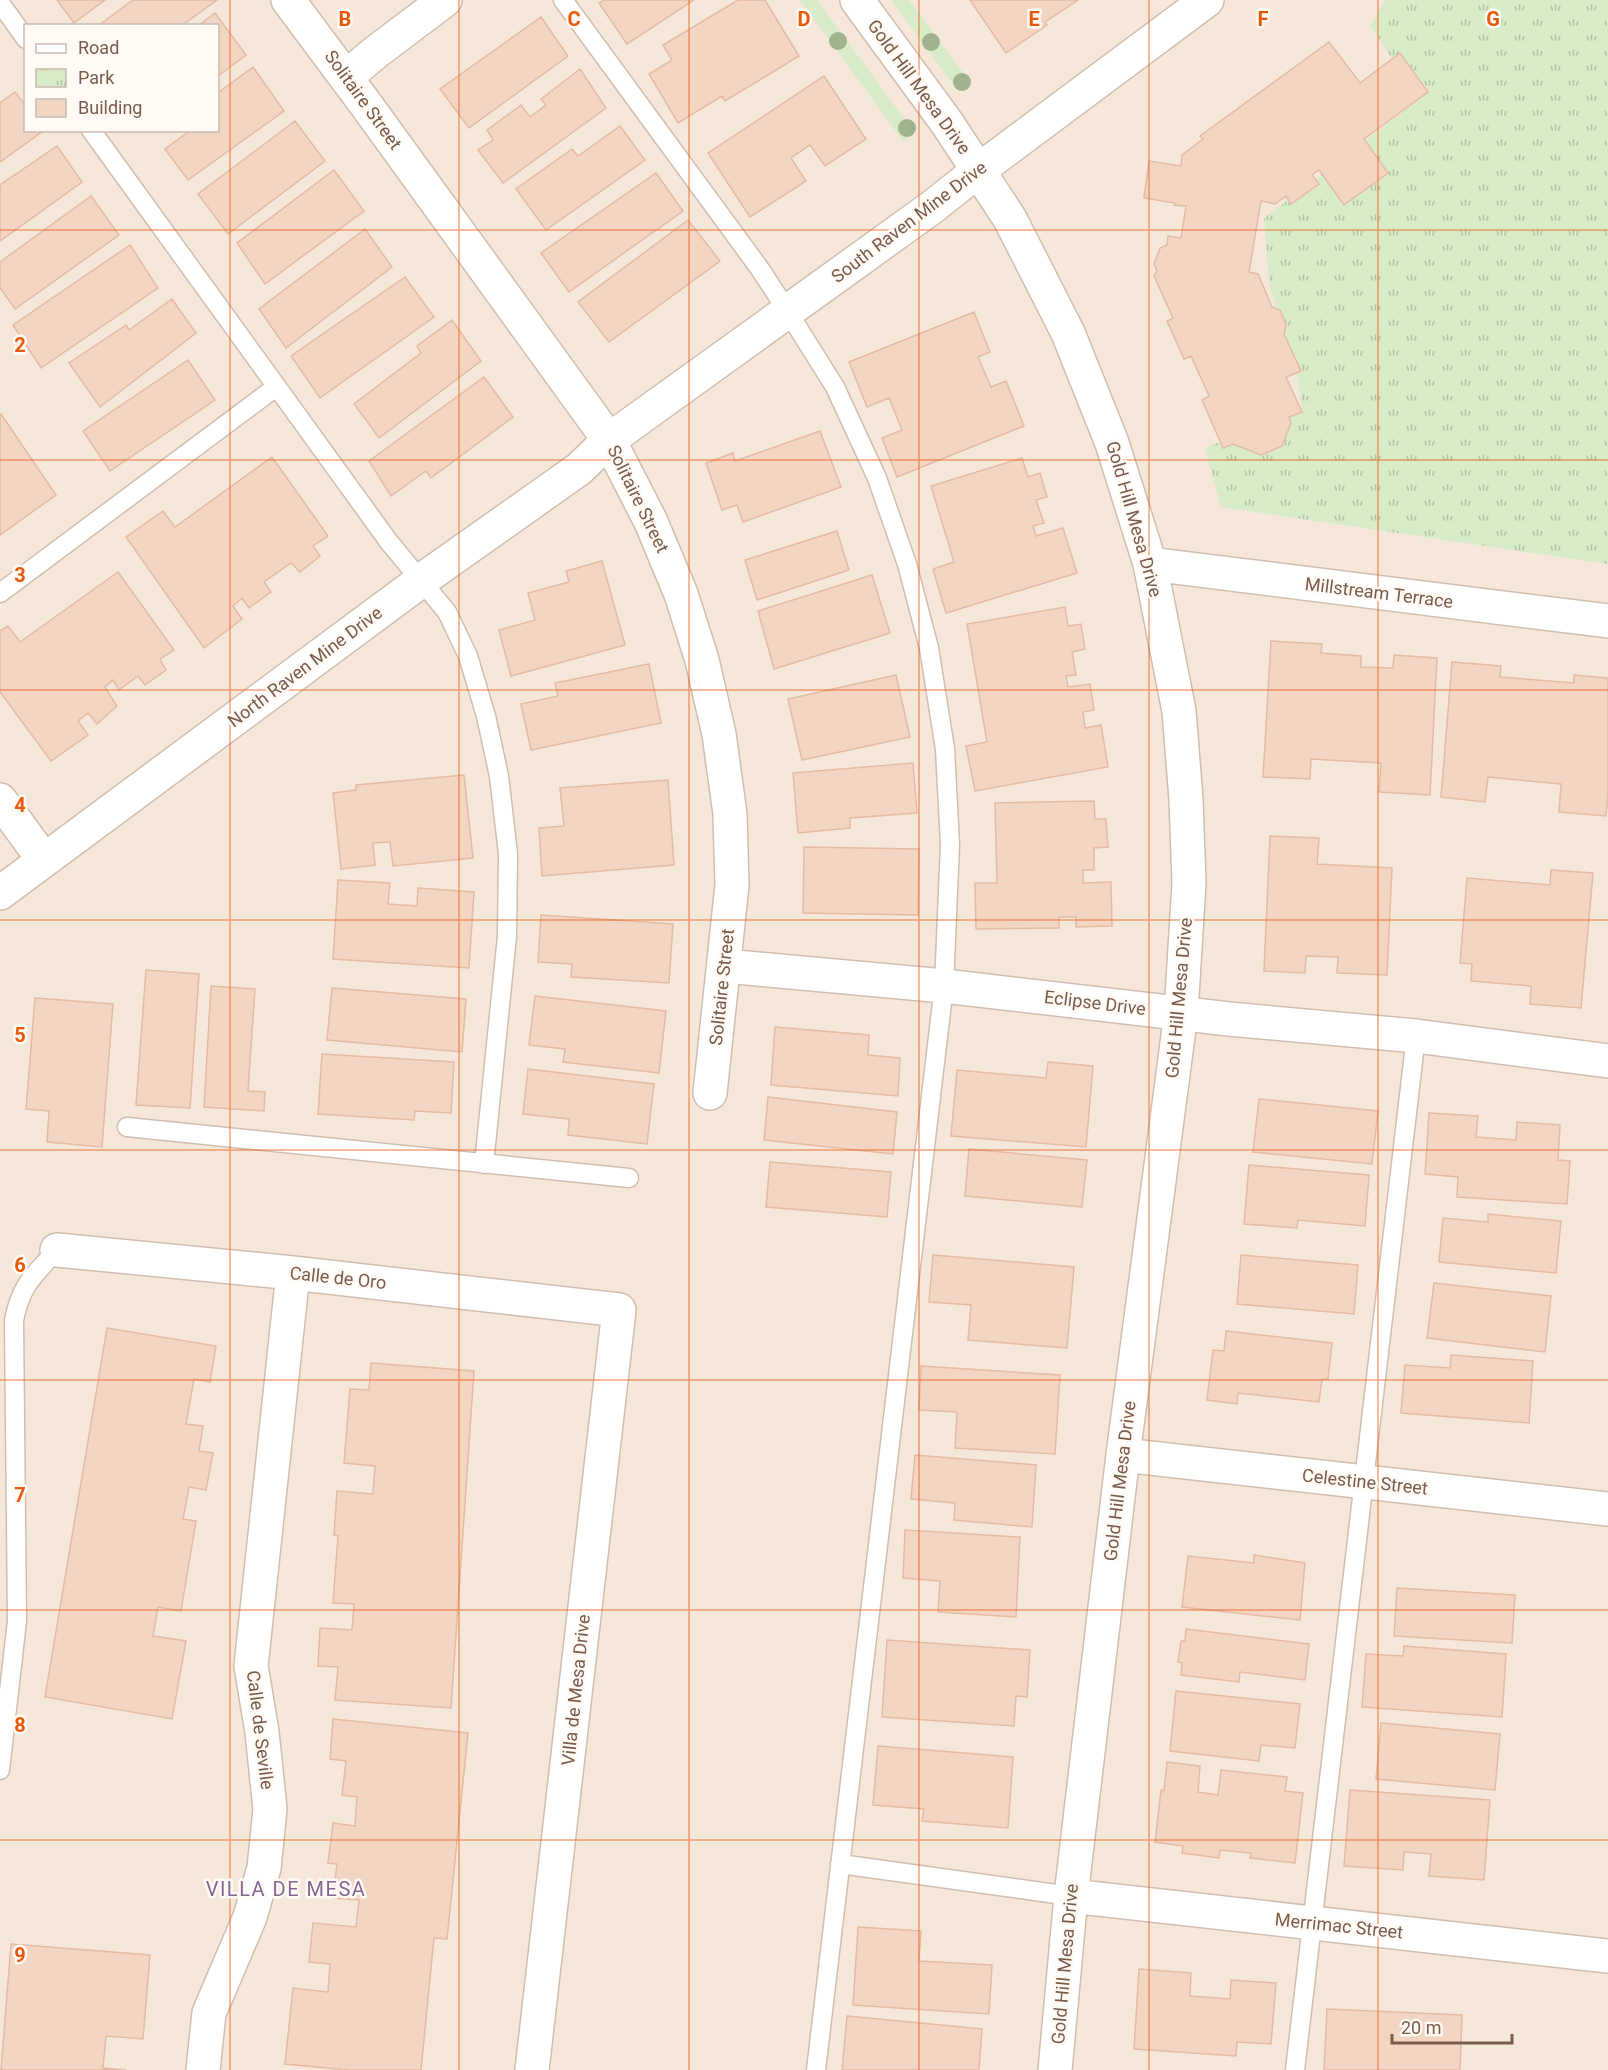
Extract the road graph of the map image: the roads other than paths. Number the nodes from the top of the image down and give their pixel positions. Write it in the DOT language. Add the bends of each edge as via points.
graph roads {
  1 [pos="288,0"];
  2 [pos="445,0"];
  3 [pos="563,0"];
  4 [pos="857,0"];
  5 [pos="1207,0"];
  6 [pos="0,3"];
  7 [pos="24,36"];
  8 [pos="346,77"];
  9 [pos="92,132"];
  10 [pos="979,170"];
  11 [pos="788,312"];
  12 [pos="276,387"];
  13 [pos="609,440"];
  14 [pos="1150,564"];
  15 [pos="422,580"];
  16 [pos="0,593"];
  17 [pos="1608,621"];
  18 [pos="0,800"];
  19 [pos="44,860"];
  20 [pos="0,893"];
  21 [pos="725,966"];
  22 [pos="944,986"];
  23 [pos="1182,1013"];
  24 [pos="1416,1036"];
  25 [pos="1608,1061"];
  26 [pos="711,1093"];
  27 [pos="127,1127"];
  28 [pos="484,1164"];
  29 [pos="629,1178"];
  30 [pos="57,1250"];
  31 [pos="293,1273"];
  32 [pos="619,1310"];
  33 [pos="1123,1455"];
  34 [pos="1364,1482"];
  35 [pos="1608,1509"];
  36 [pos="0,1770"];
  37 [pos="840,1864"];
  38 [pos="1071,1896"];
  39 [pos="1313,1923"];
  40 [pos="1608,1956"];
  41 [pos="202,2070"];
  42 [pos="532,2070"];
  43 [pos="816,2070"];
  44 [pos="1055,2070"];
  45 [pos="1295,2070"];
  1 -- 8 [label="street, Solitaire Street"];
  2 -- 8 [label="street"];
  3 -- 11 [label="lane"];
  4 -- 10 [label="street, Gold Hill Mesa Drive"];
  5 -- 10 [label="street, South Raven Mine Drive"];
  6 -- 7 [label="lane"];
  8 -- 13 [label="street, Solitaire Street"];
  9 -- 12 [label="lane"];
  10 -- 11 [label="street, South Raven Mine Drive"];
  10 -- 14 [label="street, Gold Hill Mesa Drive" via="1010,219 1068,333 1112,443"];
  11 -- 13 [label="street, South Raven Mine Drive"];
  11 -- 22 [label="lane" via="835,387 877,478 907,564 929,648 945,749 950,844"];
  12 -- 15 [label="lane" via="389,542"];
  12 -- 16 [label="lane"];
  13 -- 15 [label="street, North Raven Mine Drive" via="579,469"];
  13 -- 21 [label="street, Solitaire Street" via="651,522 681,594 714,713 730,814 732,885"];
  14 -- 17 [label="street, Millstream Terrace"];
  14 -- 23 [label="street, Gold Hill Mesa Drive" via="1179,711 1186,800 1189,884"];
  15 -- 19 [label="street, North Raven Mine Drive"];
  15 -- 28 [label="lane" via="447,612 468,656 499,776 508,854 507,936"];
  18 -- 19 [label="street"];
  19 -- 20 [label="street, North Raven Mine Drive"];
  21 -- 22 [label="street, Eclipse Drive"];
  21 -- 26 [label="street, Solitaire Street"];
  22 -- 23 [label="street, Eclipse Drive"];
  22 -- 37 [label="lane"];
  23 -- 24 [label="street, Eclipse Drive"];
  23 -- 33 [label="street, Gold Hill Mesa Drive"];
  24 -- 25 [label="street, Eclipse Drive"];
  24 -- 34 [label="lane"];
  27 -- 28 [label="lane"];
  28 -- 29 [label="lane"];
  30 -- 31 [label="street, Calle de Oro"];
  30 -- 36 [label="lane" via="28,1281 18,1299 14,1320 17,1621"];
  31 -- 32 [label="street, Calle de Oro"];
  31 -- 41 [label="street, Calle de Seville" via="251,1666 270,1809 264,1868 250,1917 209,2013"];
  32 -- 42 [label="street, Villa de Mesa Drive"];
  33 -- 34 [label="street, Celestine Street"];
  33 -- 38 [label="street, Gold Hill Mesa Drive"];
  34 -- 35 [label="street, Celestine Street"];
  34 -- 39 [label="lane"];
  37 -- 38 [label="lane"];
  37 -- 43 [label="lane"];
  38 -- 39 [label="street, Merrimac Street"];
  38 -- 44 [label="street, Gold Hill Mesa Drive"];
  39 -- 40 [label="street, Merrimac Street"];
  39 -- 45 [label="lane"];
}
